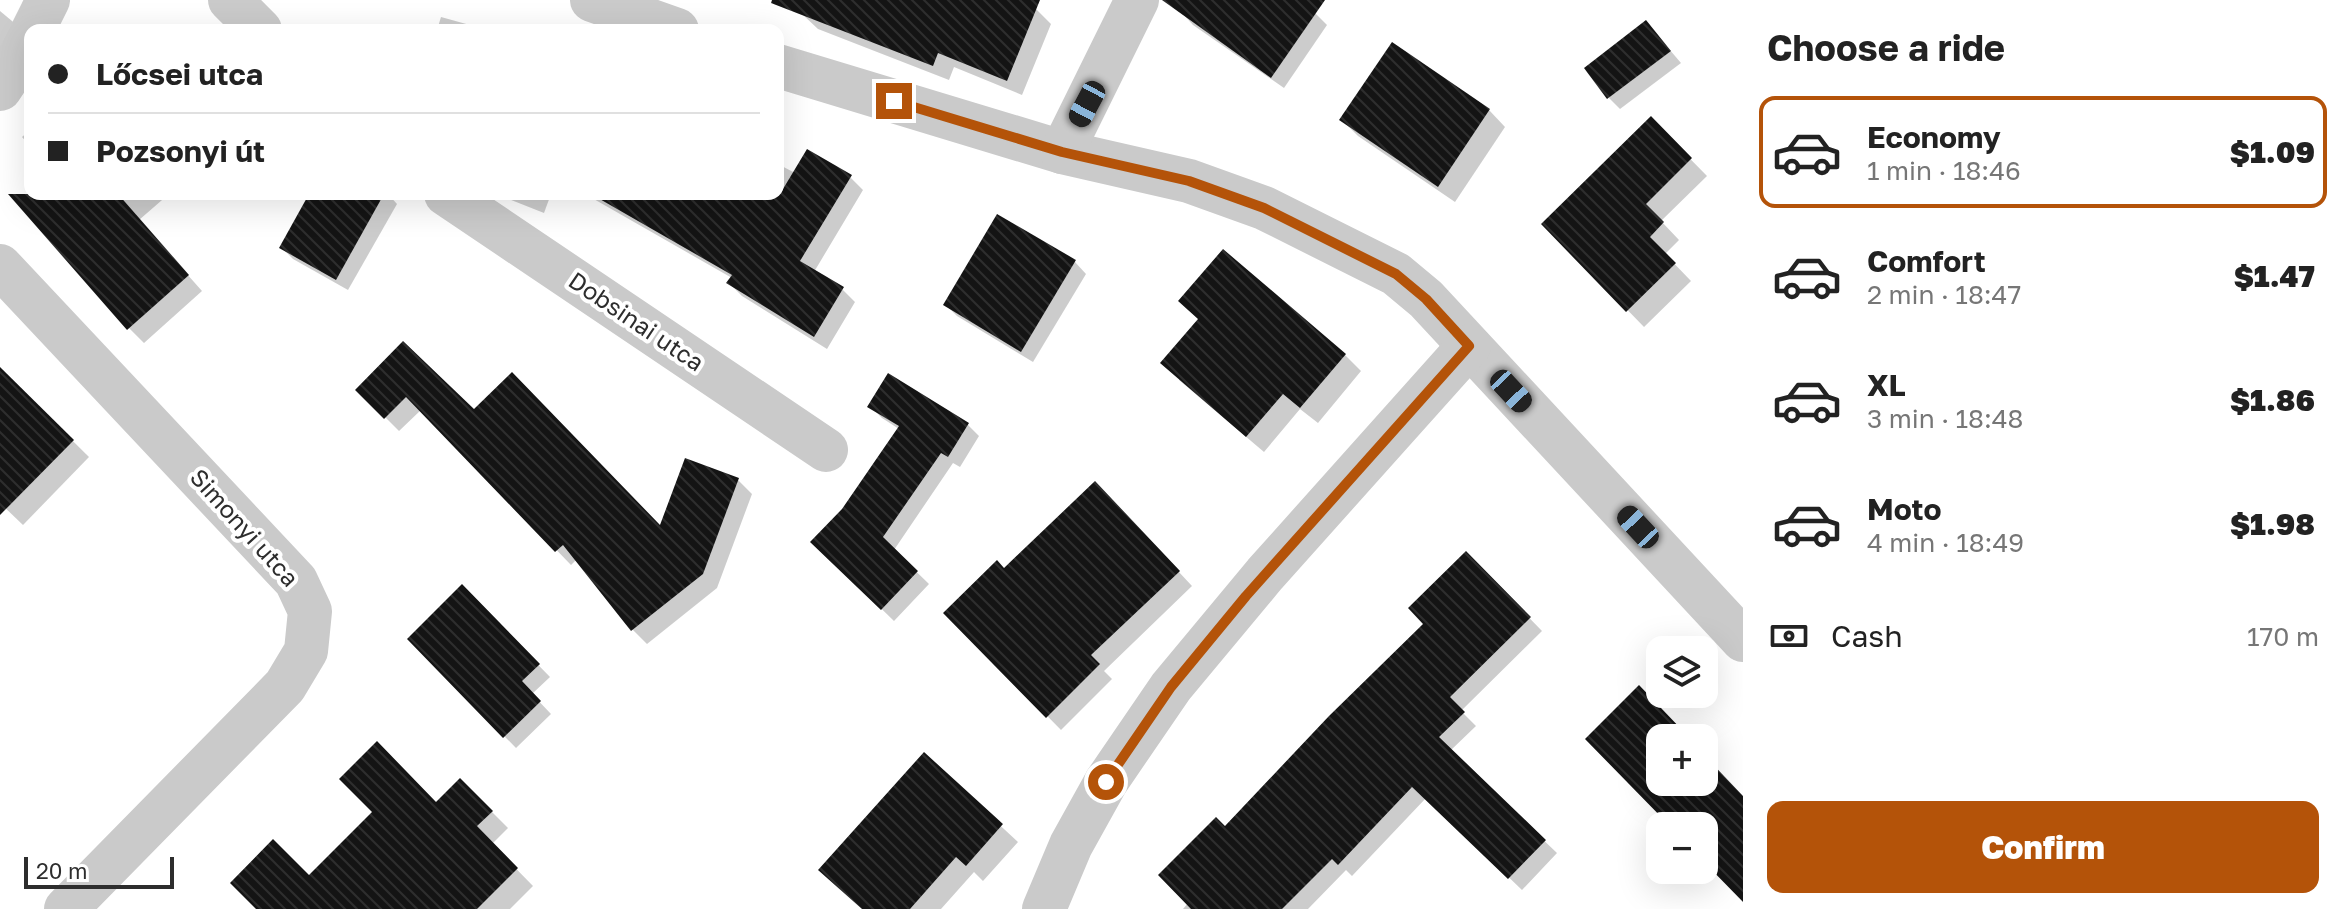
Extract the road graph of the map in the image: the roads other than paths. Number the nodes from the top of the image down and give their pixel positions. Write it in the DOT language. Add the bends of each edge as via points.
graph roads {
  1 [pos="48,0"];
  2 [pos="230,0"];
  3 [pos="592,0"];
  4 [pos="1137,0"];
  5 [pos="36,24"];
  6 [pos="254,24"];
  7 [pos="660,24"];
  8 [pos="24,49"];
  9 [pos="784,68"];
  10 [pos="0,89"];
  11 [pos="1062,152"];
  12 [pos="455,200"];
  13 [pos="0,266"];
  14 [pos="1469,346"];
  15 [pos="826,450"];
  16 [pos="1743,640"];
  17 [pos="66,909"];
  18 [pos="1044,909"];
  1 -- 5 [label="street"];
  2 -- 6 [label="street"];
  3 -- 7 [label="street"];
  4 -- 11 [label="street"];
  8 -- 10 [label="street"];
  9 -- 11 [label="street"];
  11 -- 14 [label="street" via="1189,181 1264,208 1396,274"];
  12 -- 15 [label="street, Dobsinai utca"];
  13 -- 17 [label="street, Simonyi utca" via="296,581 310,611 306,651 285,686"];
  14 -- 16 [label="street"];
  14 -- 18 [label="street" via="1171,687 1106,782"];
}
